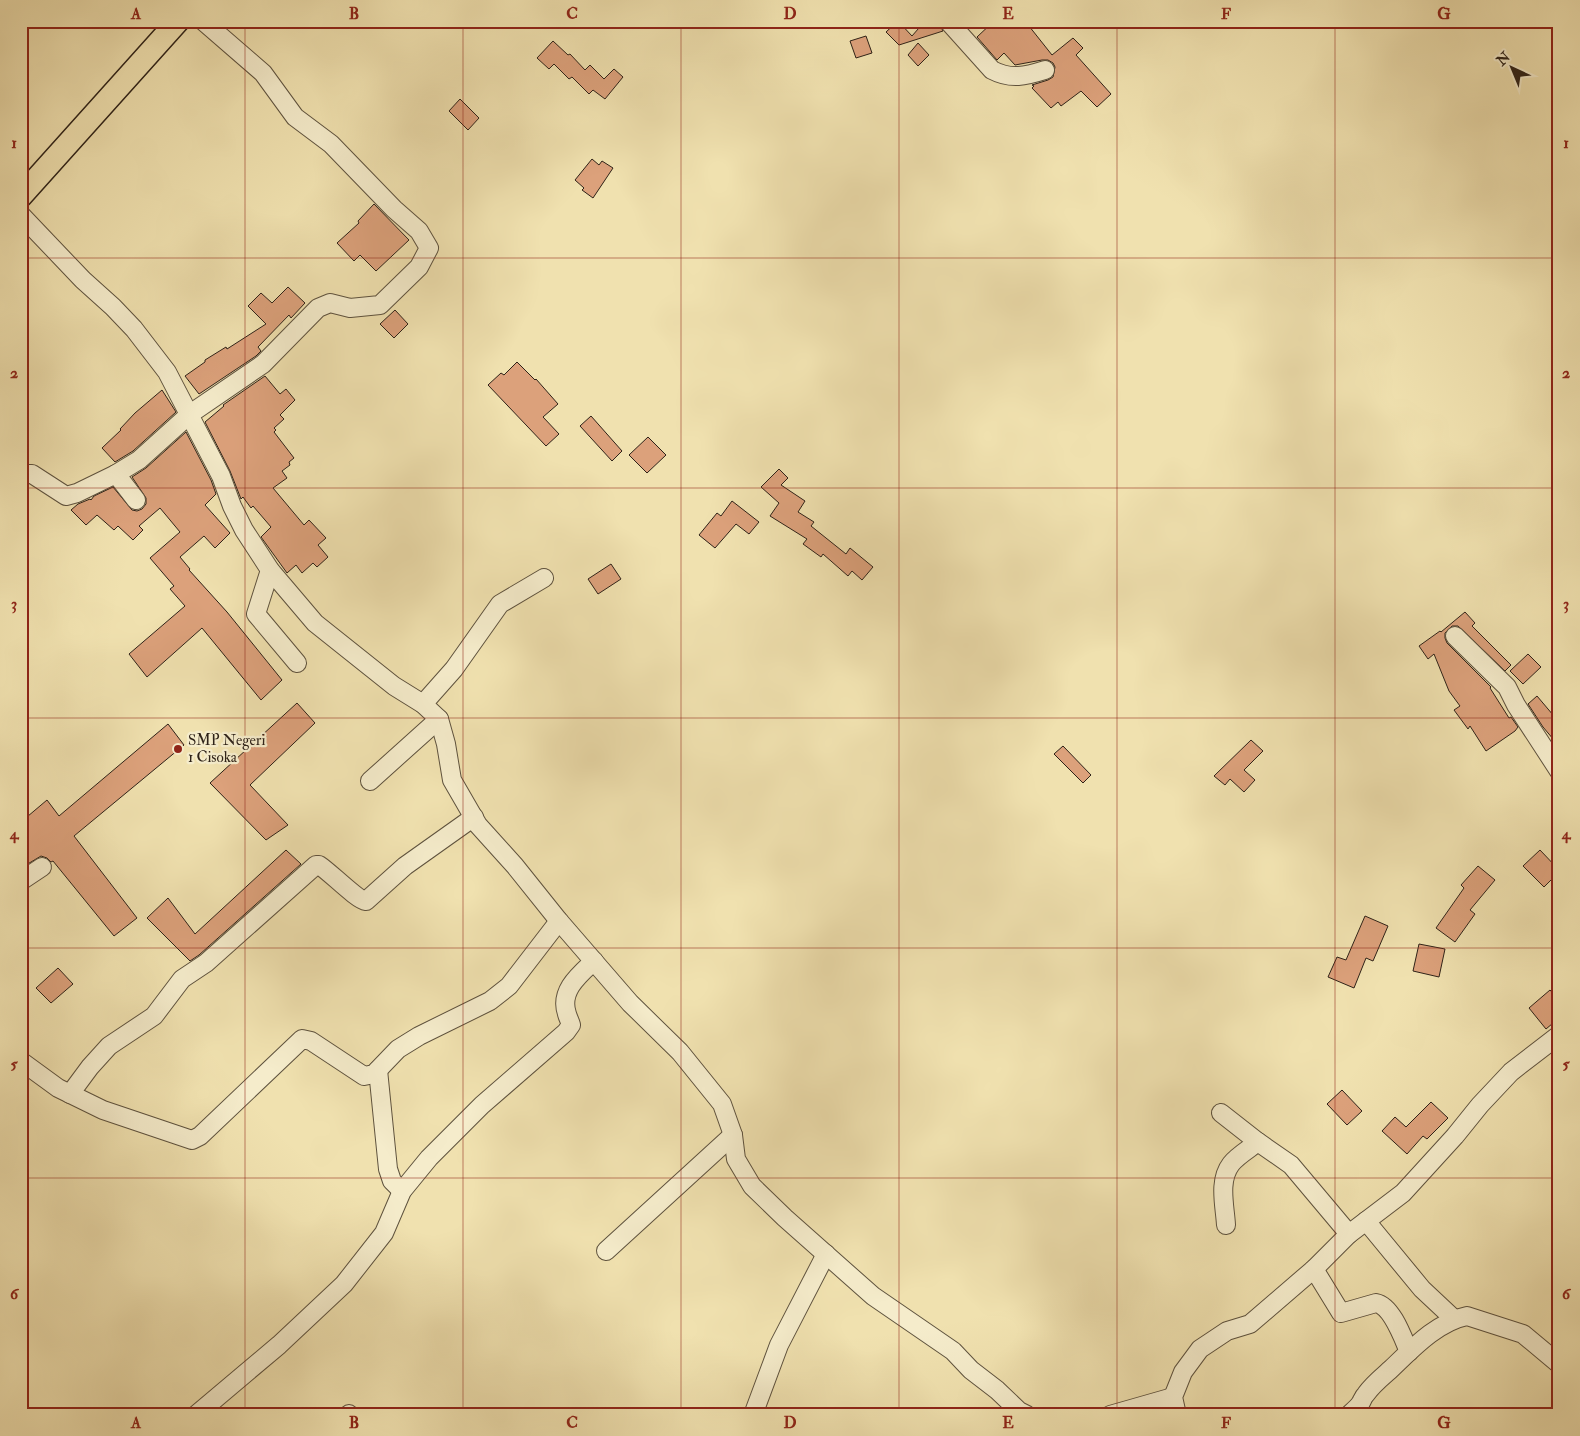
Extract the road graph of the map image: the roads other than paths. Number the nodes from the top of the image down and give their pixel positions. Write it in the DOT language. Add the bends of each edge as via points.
graph roads {
  1 [pos="178,21"];
  2 [pos="203,21"];
  3 [pos="948,21"];
  4 [pos="1045,70"];
  5 [pos="21,196"];
  6 [pos="21,216"];
  7 [pos="190,414"];
  8 [pos="116,474"];
  9 [pos="21,477"];
  10 [pos="136,500"];
  11 [pos="270,570"];
  12 [pos="544,578"];
  13 [pos="1455,636"];
  14 [pos="297,663"];
  15 [pos="423,704"];
  16 [pos="439,719"];
  17 [pos="1559,770"];
  18 [pos="370,781"];
  19 [pos="474,817"];
  20 [pos="42,867"];
  21 [pos="21,881"];
  22 [pos="559,921"];
  23 [pos="594,960"];
  24 [pos="1559,1035"];
  25 [pos="21,1061"];
  26 [pos="378,1070"];
  27 [pos="70,1094"];
  28 [pos="1222,1113"];
  29 [pos="733,1135"];
  30 [pos="1258,1142"];
  31 [pos="402,1191"];
  32 [pos="1366,1221"];
  33 [pos="1226,1225"];
  34 [pos="1349,1234"];
  35 [pos="606,1250"];
  36 [pos="826,1254"];
  37 [pos="1314,1269"];
  38 [pos="1454,1319"];
  39 [pos="1409,1352"];
  40 [pos="1559,1364"];
  41 [pos="1173,1397"];
  42 [pos="1359,1412"];
  43 [pos="196,1415"];
  44 [pos="753,1415"];
  45 [pos="1026,1415"];
  46 [pos="1110,1415"];
  47 [pos="1177,1415"];
  48 [pos="1188,1415"];
  1 -- 5 [label="main road"];
  2 -- 7 [label="street" via="263,73 295,117 331,144 394,210 419,231 429,248 419,267 380,305 350,308 330,303 318,308 263,364"];
  3 -- 4 [label="street" via="992,70 1011,77 1025,77"];
  6 -- 7 [label="street" via="134,329 167,372"];
  7 -- 8 [label="street" via="139,460"];
  7 -- 11 [label="street" via="244,530"];
  8 -- 9 [label="street" via="66,496 32,474"];
  8 -- 10 [label="street"];
  11 -- 14 [label="street" via="256,614"];
  11 -- 15 [label="street" via="315,623 394,686"];
  12 -- 15 [label="street" via="500,604 454,669"];
  13 -- 17 [label="street" via="1507,687"];
  15 -- 16 [label="street"];
  16 -- 18 [label="street"];
  16 -- 19 [label="street" via="452,780"];
  19 -- 22 [label="street"];
  19 -- 27 [label="street" via="404,866 366,901 316,865 206,963 182,979 154,1016 109,1046"];
  20 -- 21 [label="street"];
  22 -- 23 [label="street"];
  22 -- 26 [label="street" via="509,986 490,1001 412,1040 398,1049"];
  23 -- 29 [label="street" via="630,1003 680,1052 722,1104"];
  23 -- 31 [label="street" via="569,989 565,1000 571,1025 566,1032 476,1111 429,1158"];
  24 -- 32 [label="street" via="1511,1072 1403,1193"];
  25 -- 27 [label="street"];
  26 -- 27 [label="street" via="364,1076 311,1041 302,1039 192,1140 103,1110"];
  26 -- 31 [label="street" via="388,1169 392,1181"];
  28 -- 30 [label="street"];
  29 -- 35 [label="street"];
  29 -- 36 [label="street" via="736,1159 752,1186"];
  30 -- 33 [label="street" via="1231,1164 1226,1173 1223,1187"];
  30 -- 34 [label="street" via="1291,1165"];
  31 -- 43 [label="street" via="384,1233 344,1284 279,1345"];
  32 -- 34 [label="street"];
  32 -- 38 [label="street" via="1422,1289"];
  34 -- 37 [label="street"];
  36 -- 44 [label="street" via="779,1345"];
  36 -- 45 [label="street" via="873,1296 953,1351"];
  37 -- 39 [label="street" via="1341,1313 1381,1304 1393,1317"];
  37 -- 41 [label="street" via="1250,1324 1227,1331 1200,1349 1182,1372"];
  38 -- 39 [label="street"];
  38 -- 40 [label="street" via="1467,1316 1523,1334"];
  39 -- 42 [label="street" via="1365,1394"];
  41 -- 46 [label="street"];
  41 -- 47 [label="street"];
  41 -- 48 [label="street"];
}
